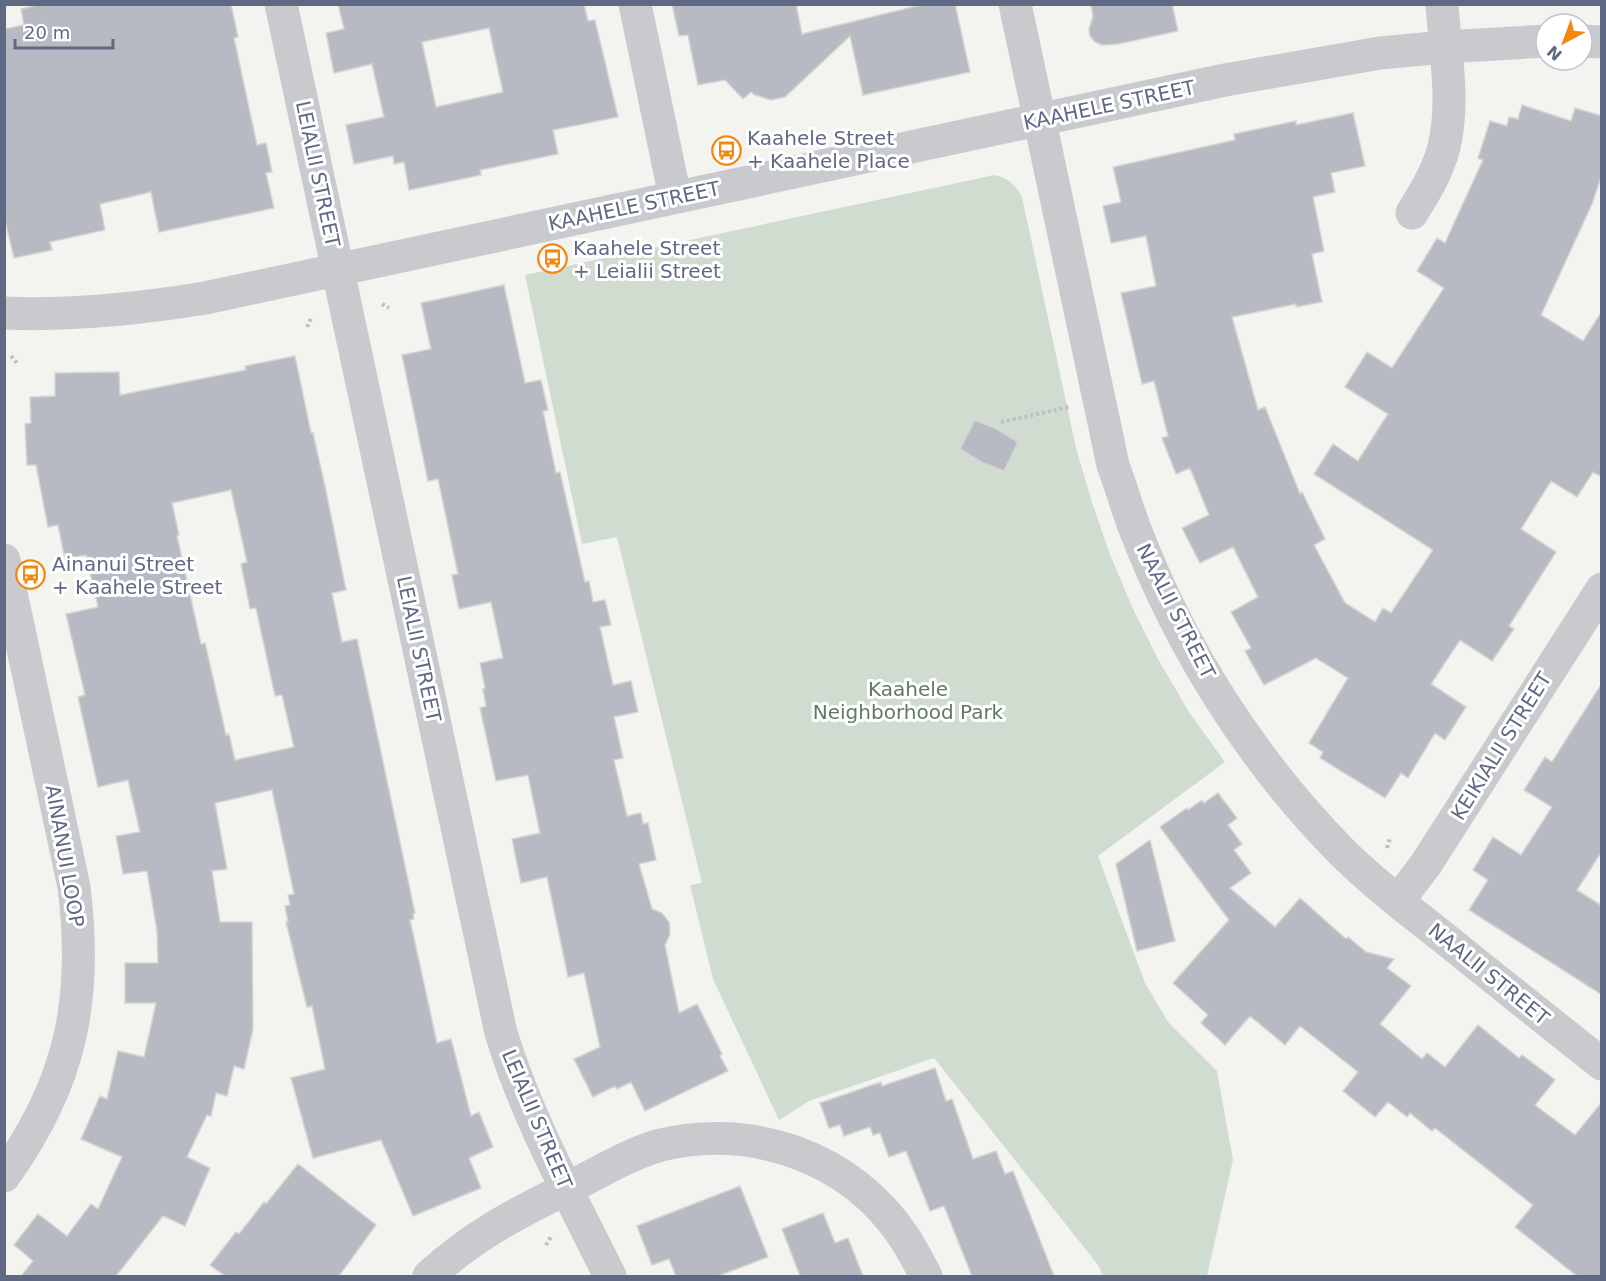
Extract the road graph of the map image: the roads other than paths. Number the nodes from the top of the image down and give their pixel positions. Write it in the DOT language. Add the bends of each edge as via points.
graph roads {
  1 [pos="281,4"];
  2 [pos="635,4"];
  3 [pos="1015,4"];
  4 [pos="1442,4"];
  5 [pos="1534,42"];
  6 [pos="1445,47"];
  7 [pos="1039,120"];
  8 [pos="675,197"];
  9 [pos="1412,213"];
  10 [pos="338,269"];
  11 [pos="4,313"];
  12 [pos="4,560"];
  13 [pos="1602,589"];
  14 [pos="1398,901"];
  15 [pos="1602,1064"];
  16 [pos="4,1176"];
  17 [pos="567,1188"];
  18 [pos="429,1276"];
  19 [pos="610,1276"];
  20 [pos="926,1276"];
  1 -- 10 [label="street, LEIALII STREET"];
  2 -- 8 [label="street"];
  3 -- 7 [label="street, NAALII STREET"];
  4 -- 6 [label="street"];
  5 -- 6 [label="street, KAAHELE STREET"];
  6 -- 7 [label="street, KAAHELE STREET" via="1302,65"];
  6 -- 9 [label="street" via="1448,128 1438,166"];
  7 -- 8 [label="street, KAAHELE STREET"];
  7 -- 14 [label="street, NAALII STREET" via="1113,465 1135,530 1171,610 1253,749 1343,853"];
  8 -- 10 [label="street, KAAHELE STREET"];
  10 -- 11 [label="street, KAAHELE STREET" via="143,308 89,313"];
  10 -- 17 [label="street, LEIALII STREET" via="501,1033 530,1112"];
  12 -- 16 [label="street, AINANUI LOOP" via="74,887 80,964 69,1045 60,1078 34,1132"];
  13 -- 14 [label="street, KEIKIALII STREET" via="1426,864"];
  14 -- 15 [label="street, NAALII STREET"];
  17 -- 18 [label="street" via="495,1225"];
  17 -- 19 [label="street, LEIALII STREET"];
  17 -- 20 [label="street" via="632,1156 687,1140 746,1140 783,1147 815,1159 860,1188 904,1236"];
}
